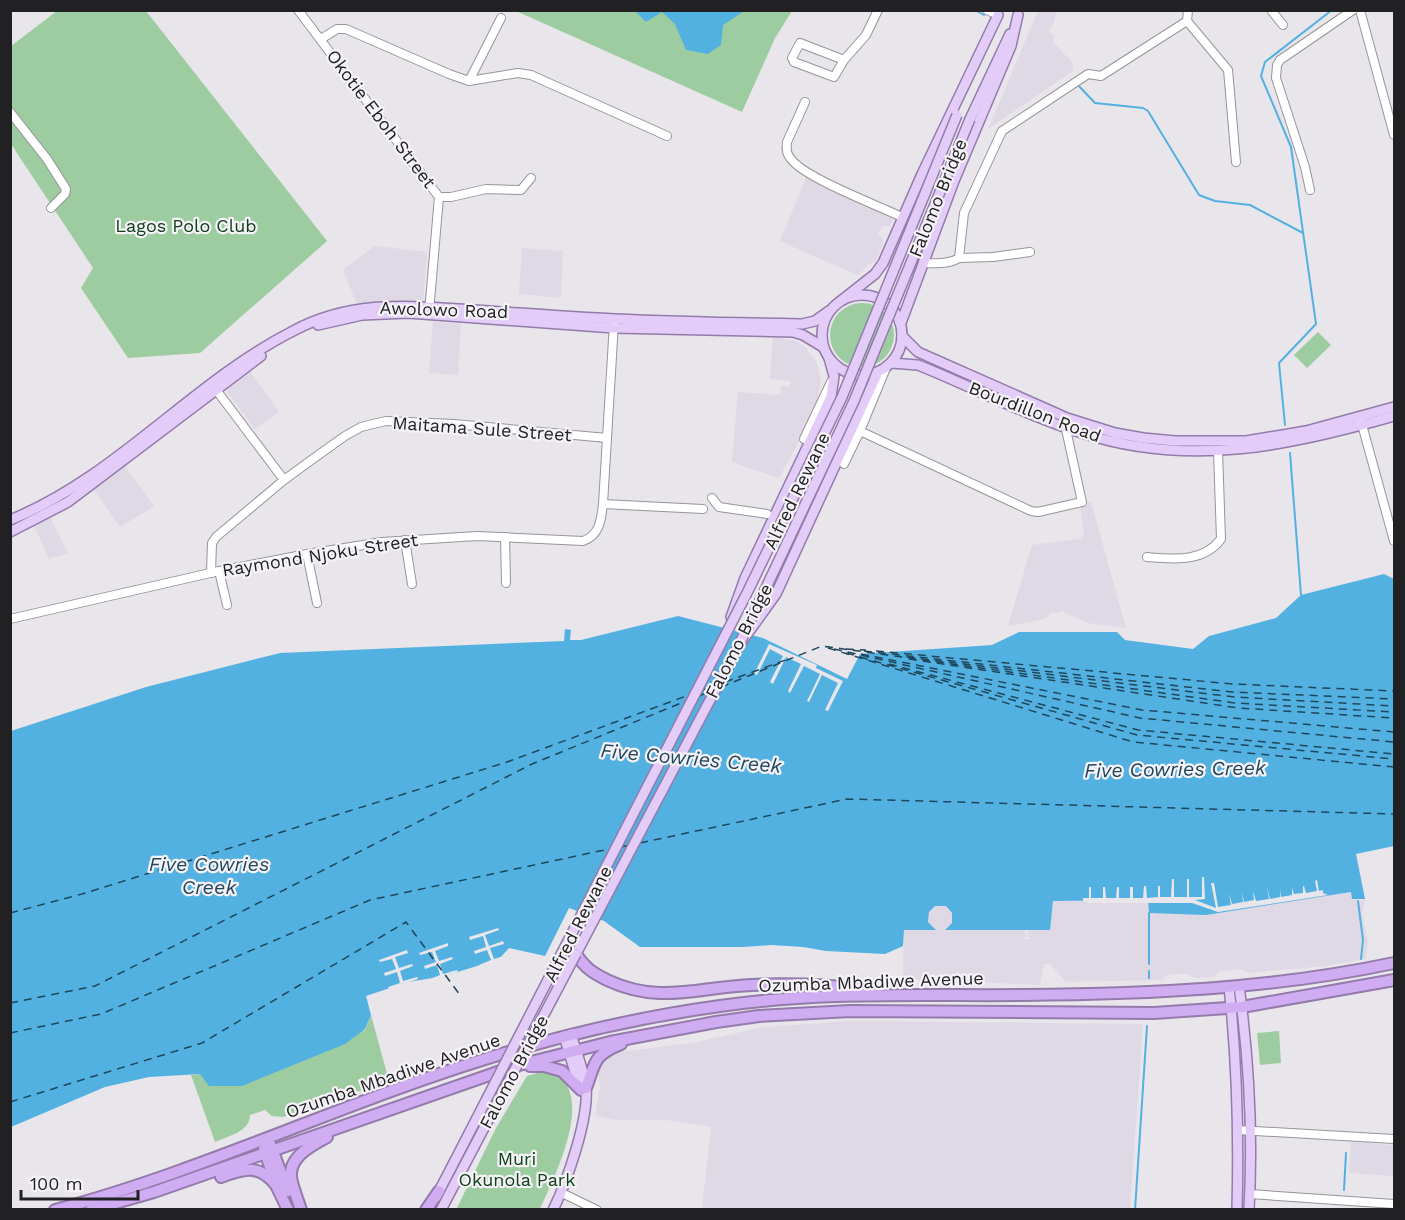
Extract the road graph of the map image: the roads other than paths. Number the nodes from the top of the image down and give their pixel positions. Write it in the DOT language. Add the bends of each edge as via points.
graph roads {
  1 [pos="298,10"];
  2 [pos="878,10"];
  3 [pos="987,10"];
  4 [pos="1188,10"];
  5 [pos="1271,10"];
  6 [pos="1353,10"];
  7 [pos="1360,10"];
  8 [pos="1000,13"];
  9 [pos="1019,13"];
  10 [pos="501,18"];
  11 [pos="1186,21"];
  12 [pos="1283,25"];
  13 [pos="321,39"];
  14 [pos="844,60"];
  15 [pos="469,81"];
  16 [pos="806,102"];
  17 [pos="10,112"];
  18 [pos="1393,122"];
  19 [pos="1395,135"];
  20 [pos="667,136"];
  21 [pos="1236,162"];
  22 [pos="531,178"];
  23 [pos="1310,190"];
  24 [pos="439,197"];
  25 [pos="51,208"];
  26 [pos="902,217"];
  27 [pos="1030,252"];
  28 [pos="959,258"];
  29 [pos="922,263"];
  30 [pos="842,300"];
  31 [pos="430,311"];
  32 [pos="829,311"];
  33 [pos="900,323"];
  34 [pos="614,324"];
  35 [pos="902,336"];
  36 [pos="823,347"];
  37 [pos="829,358"];
  38 [pos="885,368"];
  39 [pos="834,376"];
  40 [pos="214,387"];
  41 [pos="1395,407"];
  42 [pos="1395,416"];
  43 [pos="1361,421"];
  44 [pos="1066,422"];
  45 [pos="860,431"];
  46 [pos="607,438"];
  47 [pos="804,439"];
  48 [pos="1218,451"];
  49 [pos="844,464"];
  50 [pos="284,480"];
  51 [pos="711,498"];
  52 [pos="603,504"];
  53 [pos="703,509"];
  54 [pos="767,514"];
  55 [pos="10,520"];
  56 [pos="10,532"];
  57 [pos="505,537"];
  58 [pos="405,540"];
  59 [pos="1395,541"];
  60 [pos="307,554"];
  61 [pos="1147,557"];
  62 [pos="215,572"];
  63 [pos="506,583"];
  64 [pos="412,584"];
  65 [pos="318,603"];
  66 [pos="227,605"];
  67 [pos="10,619"];
  68 [pos="724,639"];
  69 [pos="738,646"];
  70 [pos="576,954"];
  71 [pos="1395,963"];
  72 [pos="1395,980"];
  73 [pos="1234,987"];
  74 [pos="911,994"];
  75 [pos="1237,1008"];
  76 [pos="567,1035"];
  77 [pos="646,1035"];
  78 [pos="572,1050"];
  79 [pos="515,1066"];
  80 [pos="584,1092"];
  81 [pos="344,1126"];
  82 [pos="1238,1130"];
  83 [pos="1250,1130"];
  84 [pos="265,1139"];
  85 [pos="1395,1139"];
  86 [pos="269,1152"];
  87 [pos="276,1185"];
  88 [pos="453,1187"];
  89 [pos="439,1191"];
  90 [pos="154,1192"];
  91 [pos="562,1193"];
  92 [pos="1250,1194"];
  93 [pos="1395,1204"];
  94 [pos="55,1209"];
  95 [pos="91,1209"];
  96 [pos="288,1209"];
  97 [pos="299,1209"];
  98 [pos="428,1209"];
  99 [pos="441,1209"];
  100 [pos="446,1209"];
  101 [pos="553,1209"];
  102 [pos="597,1209"];
  103 [pos="1237,1209"];
  104 [pos="1249,1209"];
  1 -- 13 [label="street, Okotie Eboh Street"];
  2 -- 14 [label="street" via="866,35"];
  3 -- 8 [label="street"];
  4 -- 11 [label="street"];
  5 -- 12 [label="street"];
  6 -- 23 [label="street" via="1277,64 1276,78"];
  7 -- 18 [label="street"];
  8 -- 26 [label="main road"];
  8 -- 68 [label="main road, Alfred Rewane, bridge" via="854,371"];
  9 -- 29 [label="main road" via="1011,46"];
  9 -- 69 [label="main road, Falomo Bridge, bridge" via="970,119 854,401"];
  10 -- 15 [label="street"];
  11 -- 21 [label="street" via="1227,70"];
  11 -- 28 [label="street" via="1101,76 1088,74 1002,131 964,213"];
  13 -- 15 [label="street, Okotie Eboh Street" via="337,29 346,29"];
  13 -- 24 [label="street, Okotie Eboh Street"];
  14 -- 14 [label="street" via="800,43 792,58 832,77"];
  15 -- 20 [label="street, Okotie Eboh Street" via="525,73"];
  16 -- 26 [label="street" via="787,142 790,159 804,171"];
  17 -- 25 [label="street" via="64,186 65,194"];
  18 -- 19 [label="street"];
  22 -- 24 [label="street" via="521,189 486,189"];
  24 -- 31 [label="street, Okotie Eboh Street"];
  26 -- 30 [label="main road" via="884,263"];
  27 -- 28 [label="street"];
  28 -- 29 [label="street" via="953,262"];
  29 -- 33 [label="main road"];
  30 -- 32 [label="main road"];
  30 -- 33 [label="main road" via="866,295 877,298 895,312"];
  31 -- 34 [label="main road, Awolowo Road"];
  31 -- 40 [label="main road, Awolowo Road" via="369,307 310,322 264,346"];
  32 -- 34 [label="main road, Awolowo Road" via="802,324"];
  32 -- 36 [label="main road" via="823,322"];
  33 -- 35 [label="main road"];
  34 -- 36 [label="main road, Awolowo Road" via="793,332"];
  34 -- 46 [label="street, Raymond Njoku Street"];
  35 -- 38 [label="main road" via="901,346"];
  35 -- 44 [label="main road, Bourdillon Road" via="918,352"];
  36 -- 37 [label="main road"];
  37 -- 38 [label="main road" via="837,367 857,375"];
  37 -- 39 [label="main road"];
  38 -- 44 [label="main road, Bourdillon Road" via="918,365"];
  38 -- 45 [label="street"];
  38 -- 69 [label="main road, bridge" via="861,410 776,594"];
  39 -- 47 [label="street"];
  39 -- 68 [label="main road, bridge" via="831,397 745,578"];
  40 -- 50 [label="street"];
  40 -- 55 [label="main road, Awolowo Road" via="66,493"];
  40 -- 56 [label="main road, Awolowo Road" via="68,502"];
  41 -- 43 [label="main road, Bourdillon Road"];
  42 -- 43 [label="main road, Bourdillon Road"];
  43 -- 44 [label="main road, Bourdillon Road" via="1279,437 1211,442 1143,438"];
  43 -- 48 [label="main road, Bourdillon Road" via="1280,445"];
  43 -- 59 [label="street"];
  44 -- 45 [label="street" via="1082,502 1038,512"];
  44 -- 48 [label="main road, Bourdillon Road" via="1116,442"];
  45 -- 49 [label="street"];
  46 -- 50 [label="street, Maitama Sule Street" via="504,427 386,421 345,436"];
  46 -- 52 [label="street, Raymond Njoku Street"];
  48 -- 61 [label="street" via="1221,539 1201,555"];
  50 -- 62 [label="street, Maitama Sule Street" via="212,543"];
  51 -- 54 [label="street" via="719,507"];
  52 -- 53 [label="street"];
  52 -- 57 [label="street, Raymond Njoku Street" via="594,536 583,542"];
  57 -- 58 [label="street, Raymond Njoku Street"];
  57 -- 63 [label="street"];
  58 -- 60 [label="street, Raymond Njoku Street"];
  58 -- 64 [label="street"];
  60 -- 62 [label="street, Raymond Njoku Street"];
  60 -- 65 [label="street"];
  62 -- 66 [label="street, Maitama Sule Street"];
  62 -- 67 [label="street, Raymond Njoku Street"];
  68 -- 89 [label="main road, Alfred Rewane, bridge"];
  69 -- 70 [label="main road, Falomo Bridge"];
  70 -- 74 [label="highway" via="592,972 641,992 671,994 792,984"];
  70 -- 88 [label="main road, Falomo Bridge, bridge"];
  71 -- 73 [label="highway, Ozumba Mbadiwe Avenue"];
  72 -- 75 [label="highway, Ozumba Mbadiwe Avenue"];
  73 -- 74 [label="highway, Ozumba Mbadiwe Avenue" via="1134,993"];
  73 -- 75 [label="main road"];
  74 -- 76 [label="highway, Ozumba Mbadiwe Avenue" via="816,997 722,1006"];
  75 -- 77 [label="highway, Ozumba Mbadiwe Avenue" via="1119,1014 801,1013 716,1022"];
  75 -- 82 [label="main road"];
  75 -- 83 [label="main road"];
  76 -- 78 [label="main road"];
  76 -- 84 [label="highway, Ozumba Mbadiwe Avenue" via="484,1059"];
  77 -- 78 [label="highway, Ozumba Mbadiwe Avenue"];
  77 -- 80 [label="highway" via="599,1057"];
  78 -- 79 [label="highway, Ozumba Mbadiwe Avenue"];
  78 -- 80 [label="main road"];
  79 -- 80 [label="highway" via="553,1068"];
  79 -- 81 [label="highway, Ozumba Mbadiwe Avenue"];
  80 -- 91 [label="main road" via="583,1123"];
  81 -- 86 [label="highway, Ozumba Mbadiwe Avenue"];
  81 -- 97 [label="highway" via="305,1150 291,1168"];
  82 -- 83 [label="street"];
  82 -- 103 [label="main road"];
  83 -- 85 [label="street"];
  83 -- 92 [label="main road"];
  84 -- 86 [label="highway"];
  84 -- 94 [label="highway, Ozumba Mbadiwe Avenue"];
  86 -- 87 [label="highway"];
  86 -- 90 [label="highway, Ozumba Mbadiwe Avenue"];
  86 -- 97 [label="highway"];
  87 -- 90 [label="highway" via="262,1171 247,1169"];
  87 -- 96 [label="highway"];
  88 -- 99 [label="main road"];
  88 -- 100 [label="main road"];
  89 -- 98 [label="highway"];
  90 -- 95 [label="highway, Ozumba Mbadiwe Avenue"];
  91 -- 101 [label="main road"];
  91 -- 102 [label="street"];
  92 -- 93 [label="street"];
  92 -- 104 [label="main road"];
}
